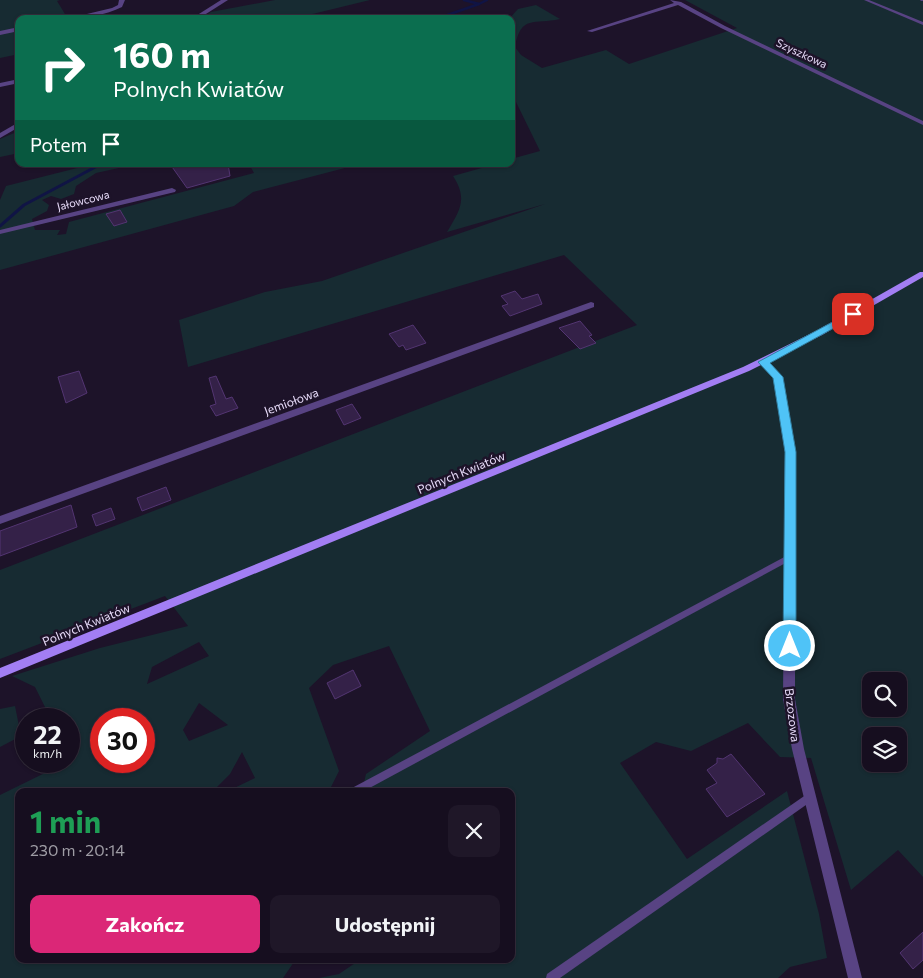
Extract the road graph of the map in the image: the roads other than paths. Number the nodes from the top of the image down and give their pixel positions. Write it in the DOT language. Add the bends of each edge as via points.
graph roads {
  1 [pos="225,0"];
  2 [pos="866,0"];
  3 [pos="676,1"];
  4 [pos="121,3"];
  5 [pos="82,15"];
  6 [pos="201,15"];
  7 [pos="923,24"];
  8 [pos="15,30"];
  9 [pos="590,31"];
  10 [pos="0,33"];
  11 [pos="15,83"];
  12 [pos="0,86"];
  13 [pos="923,123"];
  14 [pos="15,127"];
  15 [pos="0,136"];
  16 [pos="172,190"];
  17 [pos="0,232"];
  18 [pos="923,274"];
  19 [pos="591,305"];
  20 [pos="763,362"];
  21 [pos="0,520"];
  22 [pos="790,557"];
  23 [pos="0,673"];
  24 [pos="361,788"];
  25 [pos="810,797"];
  26 [pos="551,978"];
  27 [pos="855,978"];
  1 -- 6 [label="street"];
  2 -- 7 [label="lane"];
  3 -- 9 [label="street"];
  3 -- 13 [label="street, Szyszkowa"];
  4 -- 5 [label="street"];
  8 -- 10 [label="street"];
  11 -- 12 [label="street"];
  14 -- 15 [label="street"];
  16 -- 17 [label="street, Jałowcowa"];
  18 -- 20 [label="street, Polnych Kwiatów"];
  19 -- 21 [label="street, Jemiołowa"];
  20 -- 22 [label="street, Brzozowa" via="778,377 790,452"];
  20 -- 23 [label="street, Polnych Kwiatów"];
  22 -- 24 [label="lane"];
  22 -- 25 [label="street, Brzozowa" via="789,699"];
  25 -- 26 [label="lane"];
  25 -- 27 [label="street, Brzozowa"];
}
